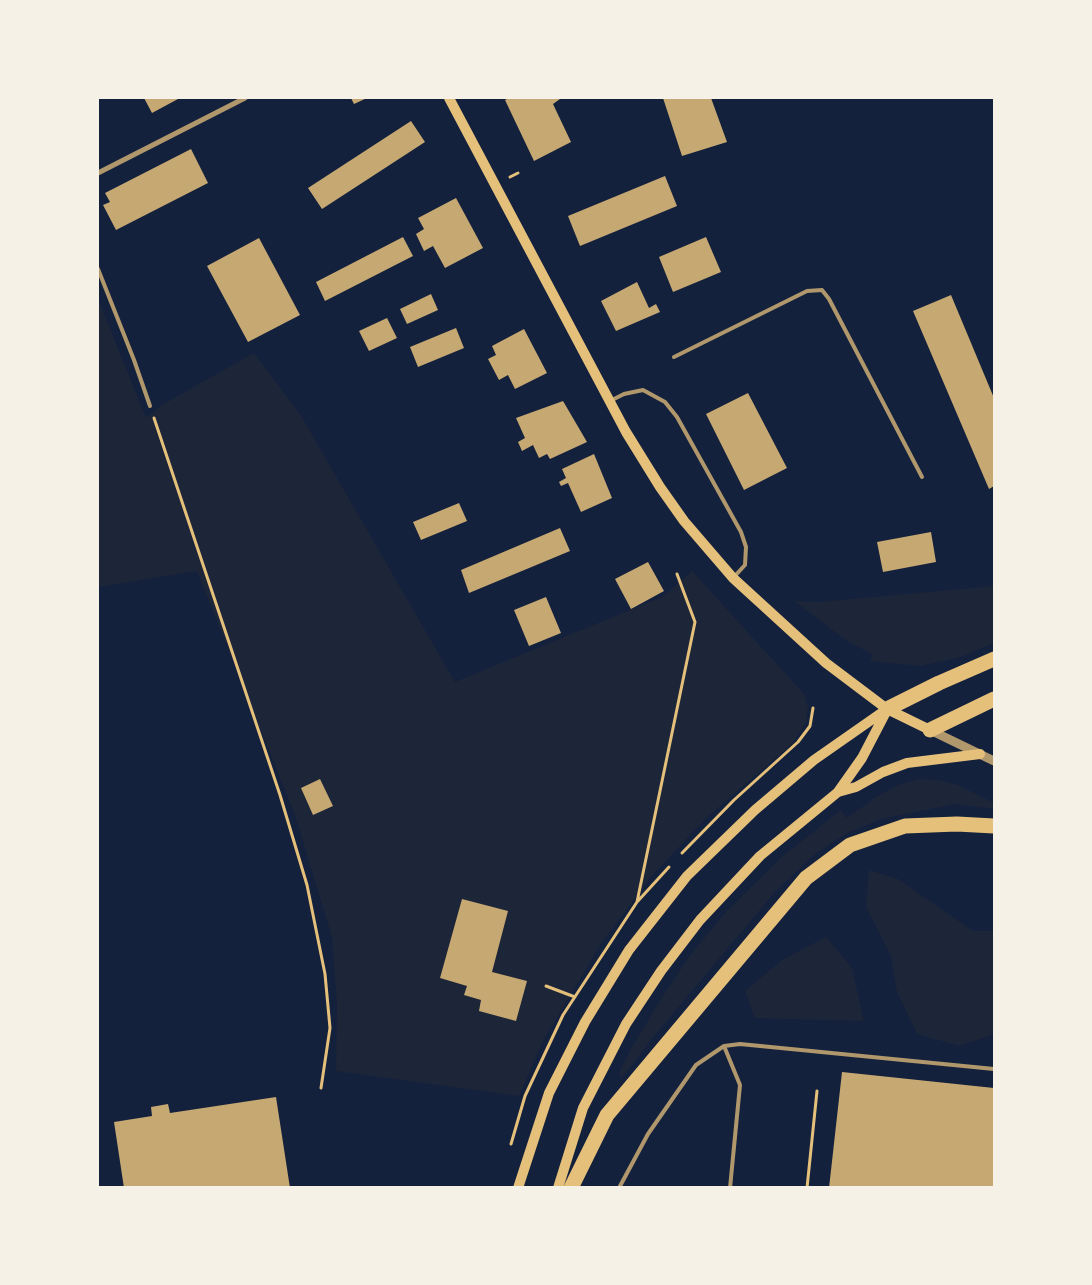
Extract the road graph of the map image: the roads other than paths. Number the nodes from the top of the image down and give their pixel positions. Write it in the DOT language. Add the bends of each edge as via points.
graph roads {
  1 [pos="245,98"];
  2 [pos="449,98"];
  3 [pos="98,173"];
  4 [pos="98,269"];
  5 [pos="674,357"];
  6 [pos="610,401"];
  7 [pos="150,406"];
  8 [pos="922,477"];
  9 [pos="734,578"];
  10 [pos="994,659"];
  11 [pos="994,699"];
  12 [pos="888,709"];
  13 [pos="930,730"];
  14 [pos="980,754"];
  15 [pos="994,761"];
  16 [pos="838,792"];
  17 [pos="994,826"];
  18 [pos="724,1046"];
  19 [pos="994,1069"];
  20 [pos="518,1188"];
  21 [pos="558,1188"];
  22 [pos="571,1188"];
  23 [pos="619,1188"];
  24 [pos="730,1188"];
  1 -- 3 [label="street"];
  2 -- 6 [label="main road"];
  4 -- 7 [label="lane"];
  5 -- 8 [label="lane" via="807,291 822,290"];
  6 -- 9 [label="main road" via="660,487"];
  6 -- 9 [label="lane" via="643,390 665,402 677,417 741,532 746,547 745,565"];
  9 -- 12 [label="main road" via="826,663"];
  10 -- 12 [label="highway"];
  11 -- 13 [label="highway"];
  12 -- 13 [label="main road"];
  12 -- 16 [label="main road" via="862,758"];
  12 -- 20 [label="main road" via="814,760 755,810 687,876 628,950 585,1022 549,1093"];
  13 -- 14 [label="street"];
  14 -- 15 [label="street"];
  14 -- 16 [label="main road" via="907,764"];
  16 -- 21 [label="main road" via="760,856 700,920 661,971 626,1024 583,1108"];
  17 -- 22 [label="highway" via="905,826 850,845 806,878 607,1115"];
  18 -- 19 [label="lane" via="740,1044"];
  18 -- 23 [label="lane" via="696,1065 648,1134"];
  18 -- 24 [label="lane" via="740,1085"];
}
